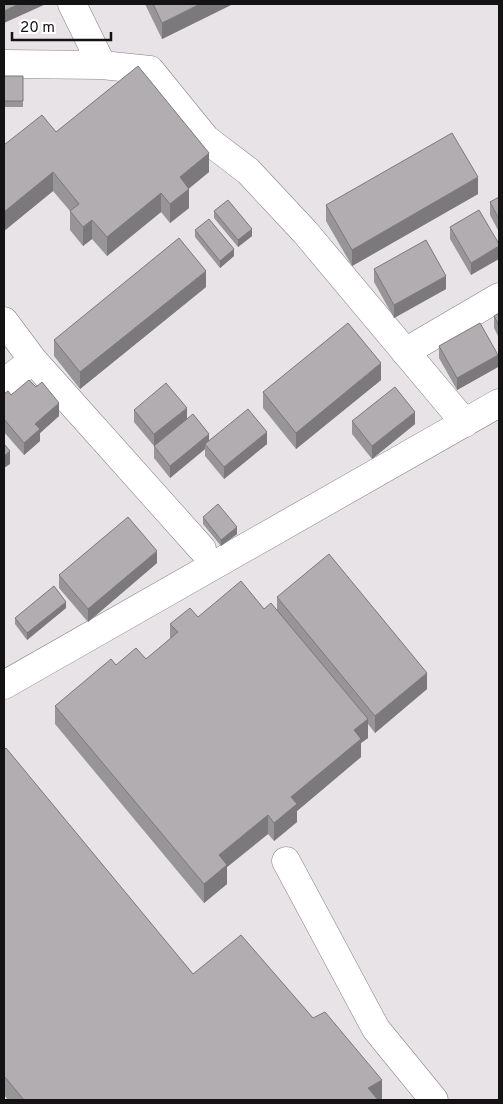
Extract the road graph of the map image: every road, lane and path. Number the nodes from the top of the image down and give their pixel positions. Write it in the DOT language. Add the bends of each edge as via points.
graph roads {
  1 [pos="72,4"];
  2 [pos="4,64"];
  3 [pos="102,65"];
  4 [pos="499,297"];
  5 [pos="4,321"];
  6 [pos="406,352"];
  7 [pos="33,360"];
  8 [pos="4,384"];
  9 [pos="499,403"];
  10 [pos="465,423"];
  11 [pos="202,549"];
  12 [pos="4,685"];
  13 [pos="286,861"];
  14 [pos="434,1100"];
  1 -- 3 [label="street"];
  2 -- 3 [label="street"];
  3 -- 6 [label="street" via="150,70 206,139 248,171 305,232"];
  4 -- 6 [label="street"];
  5 -- 7 [label="street"];
  6 -- 10 [label="street"];
  7 -- 8 [label="street"];
  7 -- 11 [label="street"];
  9 -- 10 [label="street"];
  10 -- 12 [label="street"];
  13 -- 14 [label="street" via="376,1029"];
}
